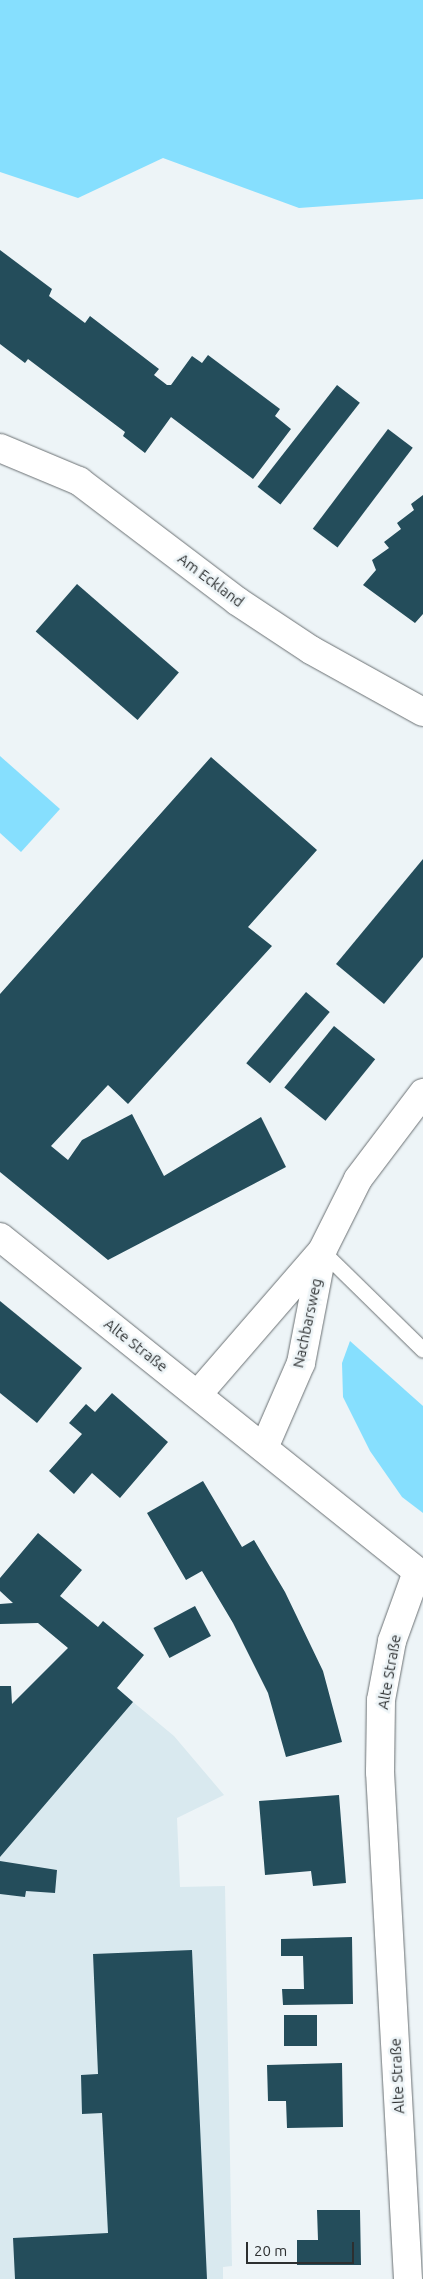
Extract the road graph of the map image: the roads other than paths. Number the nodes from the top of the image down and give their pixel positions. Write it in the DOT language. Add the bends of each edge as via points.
graph roads {
  1 [pos="0,448"];
  2 [pos="423,712"];
  3 [pos="423,1093"];
  4 [pos="0,1238"];
  5 [pos="322,1251"];
  6 [pos="423,1350"];
  7 [pos="198,1394"];
  8 [pos="264,1448"];
  9 [pos="420,1574"];
  10 [pos="408,2279"];
  1 -- 2 [label="street, Am Eckland" via="79,482 237,601 311,650"];
  3 -- 5 [label="street, Nachbarsweg" via="358,1179"];
  4 -- 7 [label="street, Alte Straße"];
  5 -- 6 [label="lane"];
  5 -- 7 [label="street, Nachbarsweg"];
  5 -- 8 [label="street, Nachbarsweg" via="301,1363"];
  7 -- 8 [label="street, Alte Straße"];
  8 -- 9 [label="street, Alte Straße"];
  9 -- 10 [label="street, Alte Straße" via="392,1641 382,1700 380,1772"];
}
